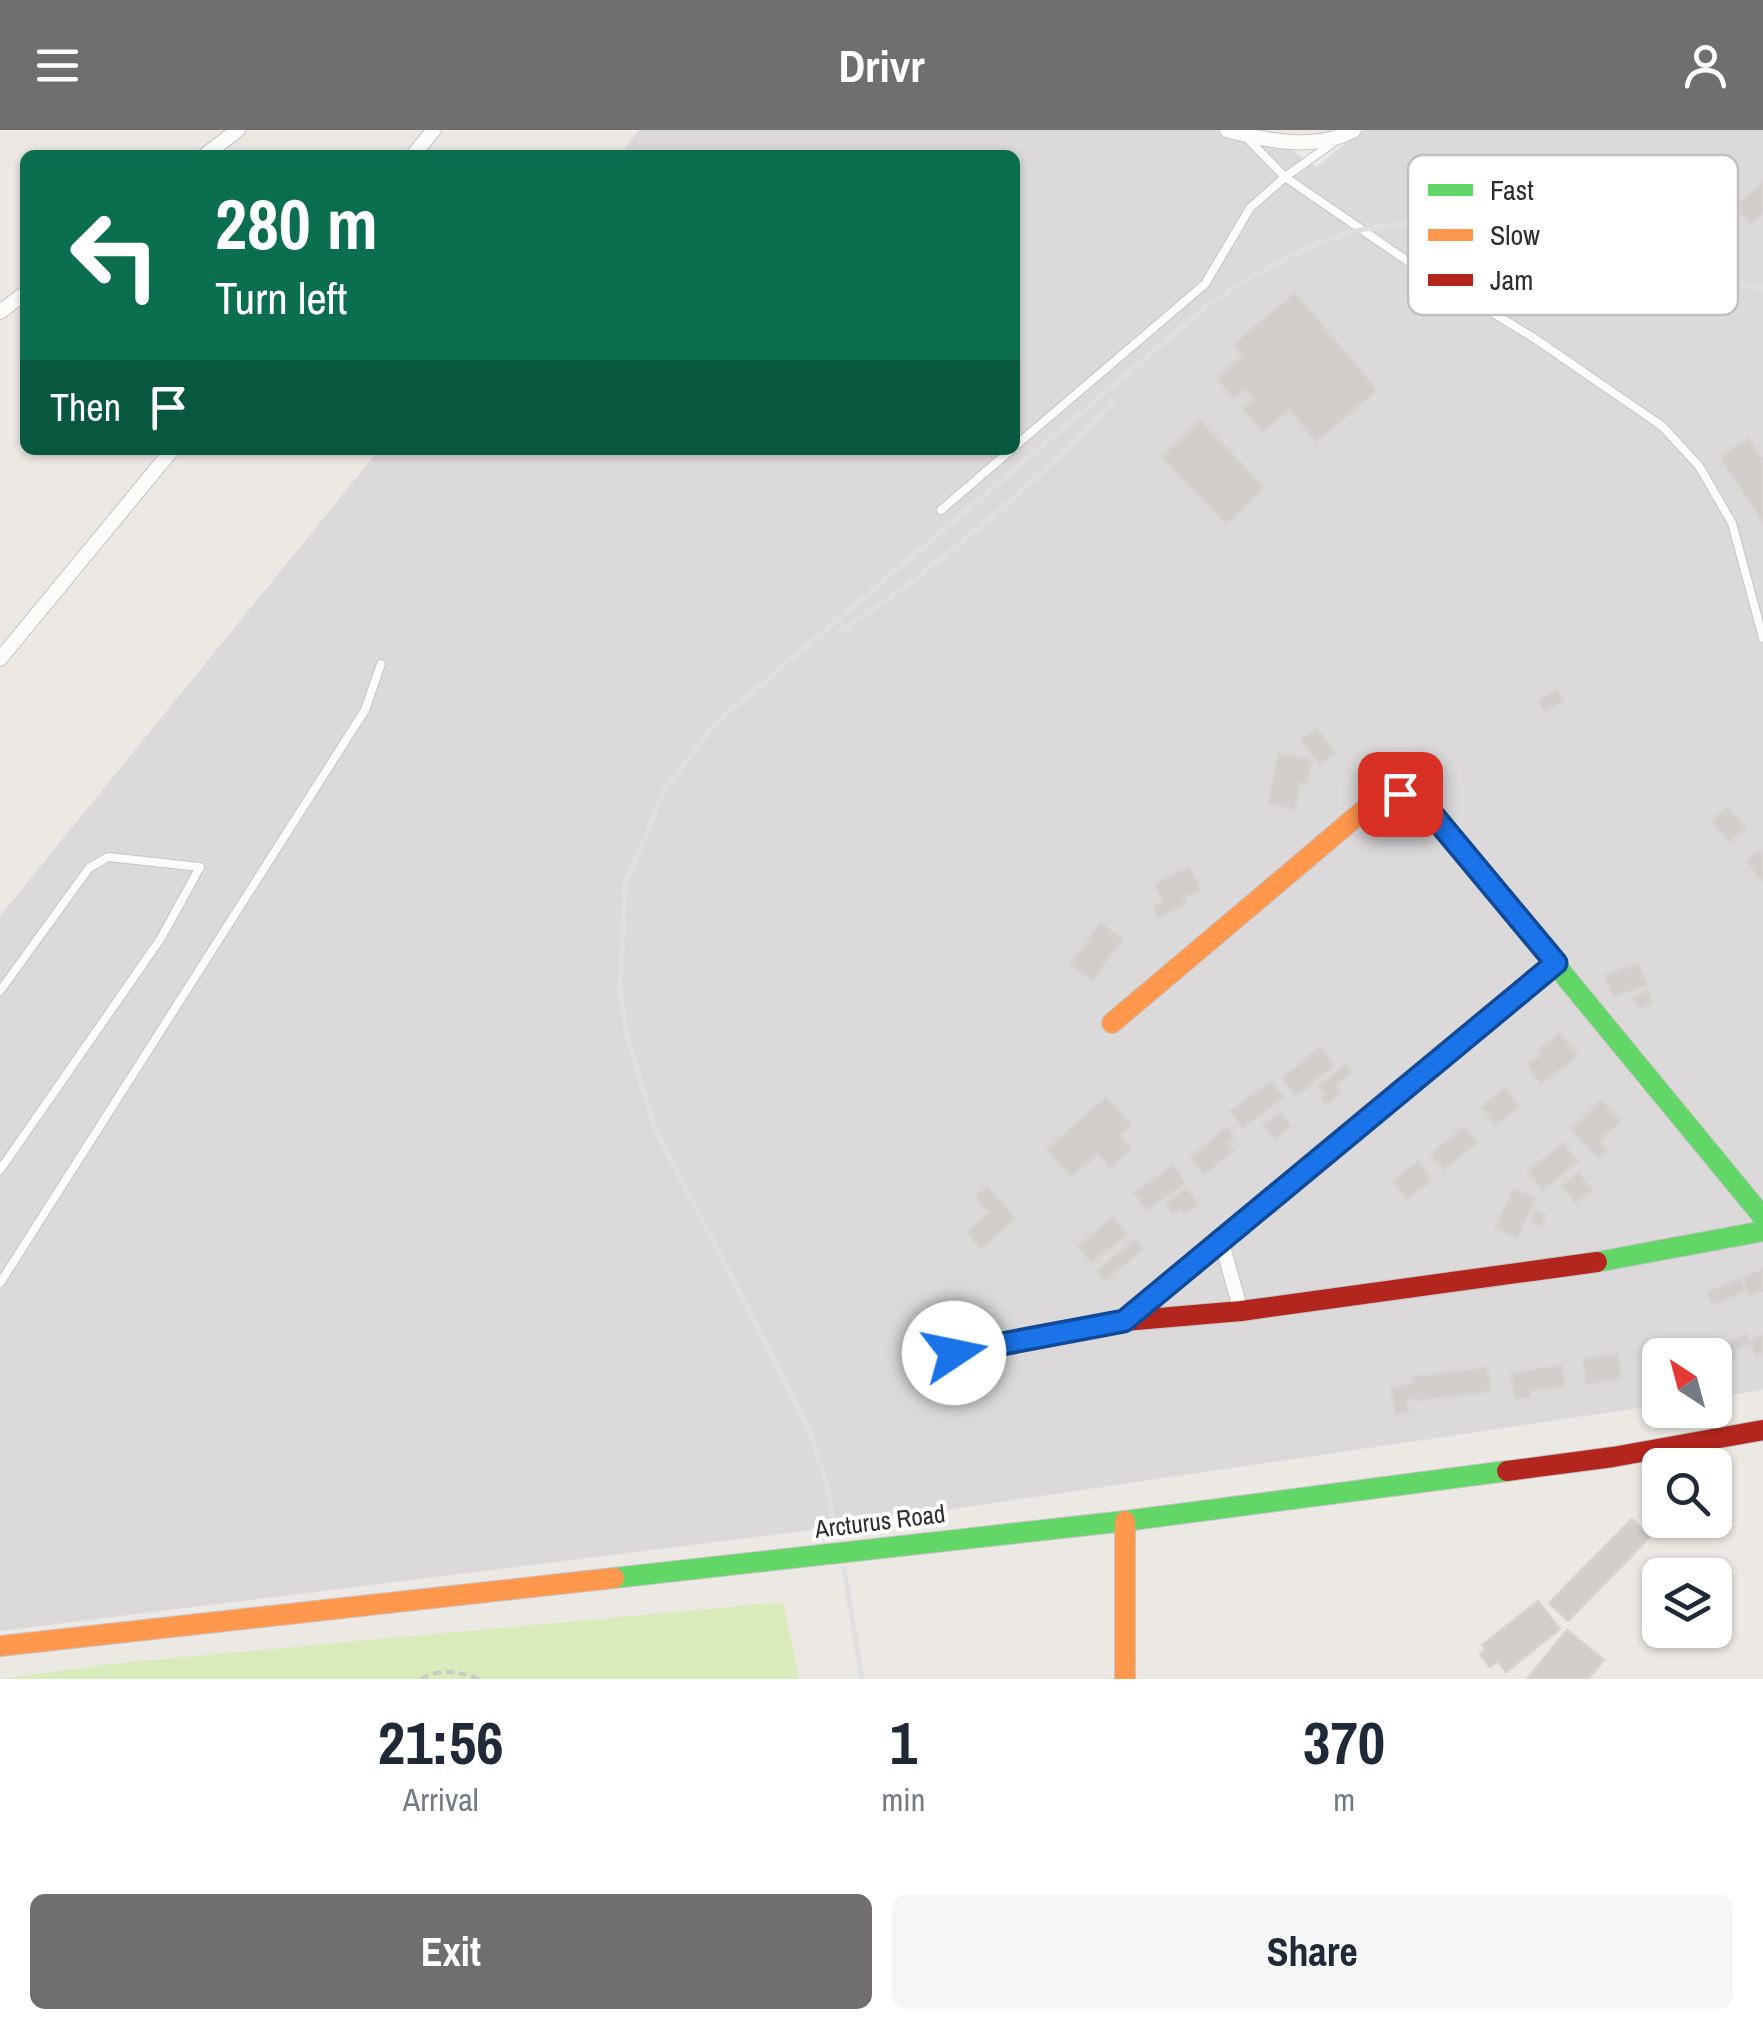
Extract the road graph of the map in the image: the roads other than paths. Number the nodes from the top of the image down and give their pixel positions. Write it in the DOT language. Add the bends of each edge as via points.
graph roads {
  1 [pos="238,130"];
  2 [pos="434,130"];
  3 [pos="1227,130"];
  4 [pos="1349,133"];
  5 [pos="1243,134"];
  6 [pos="212,150"];
  7 [pos="417,150"];
  8 [pos="1285,177"];
  9 [pos="1408,261"];
  10 [pos="20,297"];
  11 [pos="0,312"];
  12 [pos="1496,315"];
  13 [pos="1020,442"];
  14 [pos="168,455"];
  15 [pos="1005,455"];
  16 [pos="941,510"];
  17 [pos="1763,638"];
  18 [pos="0,660"];
  19 [pos="381,664"];
  20 [pos="1556,963"];
  21 [pos="0,991"];
  22 [pos="1112,1023"];
  23 [pos="0,1170"];
  24 [pos="1763,1217"];
  25 [pos="1763,1231"];
  26 [pos="1221,1240"];
  27 [pos="0,1283"];
  28 [pos="1241,1311"];
  29 [pos="1124,1321"];
  30 [pos="954,1353"];
  31 [pos="1763,1430"];
  32 [pos="1125,1521"];
  33 [pos="0,1646"];
  34 [pos="1125,1679"];
  1 -- 6 [label="street"];
  2 -- 7 [label="street"];
  3 -- 5 [label="street"];
  4 -- 5 [label="street" via="1298,141"];
  4 -- 8 [label="lane"];
  5 -- 8 [label="lane"];
  8 -- 9 [label="lane"];
  8 -- 13 [label="lane" via="1250,208 1204,284"];
  10 -- 11 [label="street"];
  12 -- 17 [label="lane" via="1662,426 1699,466 1732,522"];
  14 -- 18 [label="street"];
  15 -- 16 [label="lane"];
  19 -- 27 [label="lane" via="365,710"];
  20 -- 22 [label="street" via="1427,808 1410,796 1384,794"];
  20 -- 24 [label="street"];
  20 -- 26 [label="street"];
  21 -- 23 [label="lane" via="98,860 200,867 161,938"];
  25 -- 28 [label="street" via="1589,1264"];
  26 -- 28 [label="street"];
  26 -- 29 [label="street"];
  28 -- 29 [label="street"];
  29 -- 30 [label="street"];
  31 -- 32 [label="street, Arcturus Road" via="1613,1457"];
  32 -- 33 [label="street, Arcturus Road"];
  32 -- 34 [label="street"];
}
